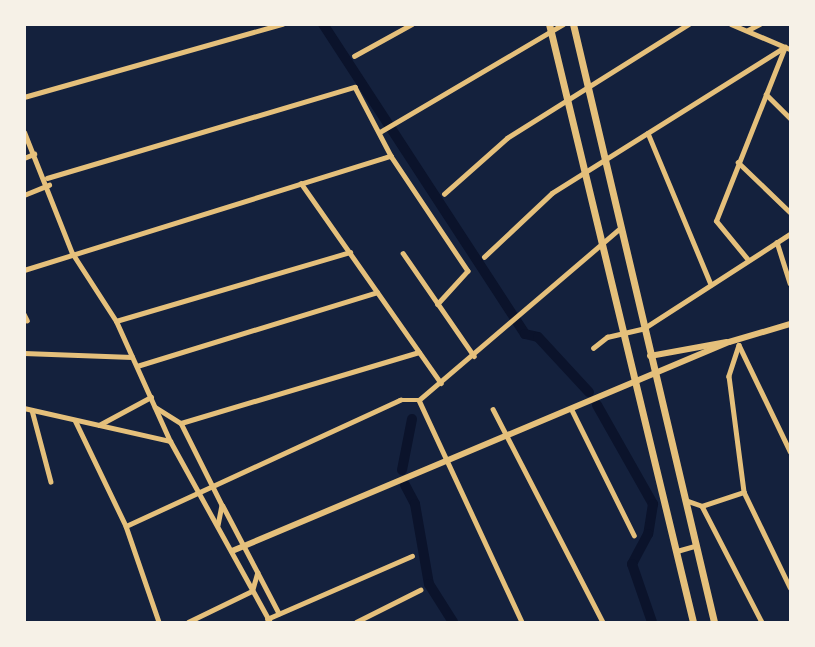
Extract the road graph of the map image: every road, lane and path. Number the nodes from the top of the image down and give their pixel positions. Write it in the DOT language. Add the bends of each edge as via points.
graph roads {
  1 [pos="282,24"];
  2 [pos="411,24"];
  3 [pos="563,24"];
  4 [pos="573,24"];
  5 [pos="689,24"];
  6 [pos="731,24"];
  7 [pos="760,24"];
  8 [pos="550,28"];
  9 [pos="747,30"];
  10 [pos="788,48"];
  11 [pos="354,56"];
  12 [pos="587,88"];
  13 [pos="766,94"];
  14 [pos="24,97"];
  15 [pos="568,100"];
  16 [pos="790,118"];
  17 [pos="383,130"];
  18 [pos="24,132"];
  19 [pos="648,133"];
  20 [pos="35,154"];
  21 [pos="391,156"];
  22 [pos="24,159"];
  23 [pos="603,160"];
  24 [pos="738,162"];
  25 [pos="584,172"];
  26 [pos="47,177"];
  27 [pos="301,182"];
  28 [pos="49,185"];
  29 [pos="444,194"];
  30 [pos="24,195"];
  31 [pos="790,212"];
  32 [pos="618,230"];
  33 [pos="790,234"];
  34 [pos="777,242"];
  35 [pos="601,245"];
  36 [pos="350,252"];
  37 [pos="72,253"];
  38 [pos="403,253"];
  39 [pos="484,257"];
  40 [pos="748,260"];
  41 [pos="24,270"];
  42 [pos="790,283"];
  43 [pos="711,284"];
  44 [pos="377,292"];
  45 [pos="438,304"];
  46 [pos="24,314"];
  47 [pos="27,320"];
  48 [pos="116,321"];
  49 [pos="790,324"];
  50 [pos="643,329"];
  51 [pos="623,334"];
  52 [pos="735,342"];
  53 [pos="593,348"];
  54 [pos="419,352"];
  55 [pos="24,353"];
  56 [pos="474,356"];
  57 [pos="650,356"];
  58 [pos="132,357"];
  59 [pos="137,366"];
  60 [pos="654,374"];
  61 [pos="636,381"];
  62 [pos="441,383"];
  63 [pos="151,397"];
  64 [pos="419,400"];
  65 [pos="155,407"];
  66 [pos="24,408"];
  67 [pos="571,408"];
  68 [pos="492,409"];
  69 [pos="32,410"];
  70 [pos="75,421"];
  71 [pos="181,423"];
  72 [pos="99,425"];
  73 [pos="506,436"];
  74 [pos="170,441"];
  75 [pos="790,451"];
  76 [pos="443,462"];
  77 [pos="51,482"];
  78 [pos="213,485"];
  79 [pos="200,491"];
  80 [pos="744,492"];
  81 [pos="685,500"];
  82 [pos="222,505"];
  83 [pos="702,506"];
  84 [pos="218,525"];
  85 [pos="126,526"];
  86 [pos="634,535"];
  87 [pos="695,545"];
  88 [pos="243,546"];
  89 [pos="232,551"];
  90 [pos="676,551"];
  91 [pos="412,556"];
  92 [pos="257,572"];
  93 [pos="790,587"];
  94 [pos="420,590"];
  95 [pos="253,591"];
  96 [pos="279,613"];
  97 [pos="268,621"];
  98 [pos="159,622"];
  99 [pos="188,622"];
  100 [pos="356,622"];
  101 [pos="522,622"];
  102 [pos="603,622"];
  103 [pos="693,622"];
  104 [pos="714,622"];
  105 [pos="762,622"];
  1 -- 14 [label="street"];
  2 -- 11 [label="street"];
  3 -- 8 [label="street"];
  4 -- 12 [label="main road"];
  5 -- 12 [label="street"];
  6 -- 9 [label="street"];
  7 -- 9 [label="street"];
  8 -- 15 [label="main road"];
  8 -- 17 [label="street"];
  9 -- 10 [label="street"];
  10 -- 13 [label="street"];
  10 -- 19 [label="street"];
  12 -- 15 [label="street"];
  12 -- 23 [label="main road"];
  13 -- 16 [label="street"];
  13 -- 24 [label="street"];
  15 -- 25 [label="main road"];
  15 -- 29 [label="street" via="507,138"];
  17 -- 21 [label="street"];
  17 -- 26 [label="street" via="355,87"];
  18 -- 20 [label="street"];
  19 -- 23 [label="street"];
  19 -- 43 [label="street"];
  20 -- 22 [label="street"];
  20 -- 26 [label="street"];
  21 -- 27 [label="street"];
  21 -- 45 [label="street" via="469,275"];
  23 -- 25 [label="street"];
  23 -- 32 [label="main road"];
  24 -- 31 [label="street"];
  24 -- 40 [label="street" via="716,221"];
  25 -- 35 [label="main road"];
  25 -- 39 [label="street"];
  26 -- 28 [label="street"];
  27 -- 36 [label="street"];
  27 -- 37 [label="street"];
  28 -- 30 [label="street"];
  28 -- 37 [label="street"];
  32 -- 35 [label="street"];
  32 -- 50 [label="main road"];
  33 -- 34 [label="street"];
  34 -- 40 [label="street"];
  34 -- 42 [label="street"];
  35 -- 51 [label="main road"];
  35 -- 56 [label="street"];
  36 -- 44 [label="street"];
  36 -- 48 [label="street"];
  37 -- 41 [label="street"];
  37 -- 48 [label="street"];
  38 -- 45 [label="street"];
  40 -- 43 [label="street"];
  43 -- 50 [label="street"];
  44 -- 54 [label="street"];
  44 -- 59 [label="street"];
  45 -- 56 [label="street"];
  46 -- 47 [label="street"];
  48 -- 58 [label="street"];
  49 -- 52 [label="main road"];
  50 -- 51 [label="street"];
  50 -- 57 [label="main road"];
  51 -- 53 [label="street"];
  51 -- 61 [label="main road"];
  52 -- 57 [label="main road"];
  52 -- 60 [label="main road"];
  52 -- 75 [label="street"];
  52 -- 80 [label="street" via="729,376"];
  54 -- 62 [label="street"];
  54 -- 71 [label="street"];
  55 -- 58 [label="street"];
  56 -- 62 [label="street"];
  57 -- 60 [label="main road"];
  58 -- 59 [label="street"];
  59 -- 63 [label="street"];
  60 -- 61 [label="main road"];
  60 -- 81 [label="main road"];
  61 -- 67 [label="main road"];
  61 -- 90 [label="main road"];
  62 -- 64 [label="street"];
  63 -- 65 [label="street"];
  63 -- 72 [label="street"];
  64 -- 76 [label="street"];
  64 -- 78 [label="street" via="400,400"];
  65 -- 71 [label="street"];
  65 -- 74 [label="street"];
  66 -- 69 [label="street"];
  67 -- 73 [label="main road"];
  67 -- 86 [label="street"];
  68 -- 73 [label="street"];
  69 -- 70 [label="street"];
  69 -- 77 [label="street"];
  70 -- 72 [label="street"];
  70 -- 85 [label="street"];
  71 -- 78 [label="street"];
  72 -- 74 [label="street"];
  73 -- 76 [label="main road"];
  73 -- 102 [label="street"];
  74 -- 79 [label="street"];
  76 -- 88 [label="main road"];
  76 -- 101 [label="street"];
  78 -- 79 [label="street"];
  78 -- 82 [label="street"];
  79 -- 84 [label="street"];
  79 -- 85 [label="street"];
  80 -- 83 [label="street"];
  80 -- 93 [label="street"];
  81 -- 83 [label="street"];
  81 -- 87 [label="main road"];
  82 -- 84 [label="street"];
  82 -- 88 [label="street"];
  83 -- 105 [label="street"];
  84 -- 89 [label="street"];
  85 -- 98 [label="street"];
  87 -- 90 [label="street"];
  87 -- 104 [label="main road"];
  88 -- 89 [label="main road"];
  88 -- 92 [label="street"];
  89 -- 95 [label="street"];
  90 -- 103 [label="main road"];
  91 -- 96 [label="street"];
  92 -- 95 [label="street"];
  92 -- 96 [label="street"];
  94 -- 100 [label="street"];
  95 -- 97 [label="street"];
  95 -- 99 [label="street"];
  96 -- 97 [label="street"];
}
